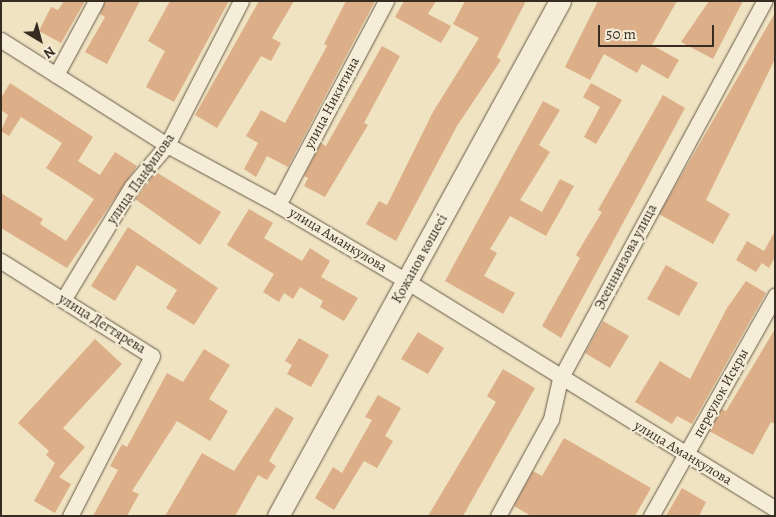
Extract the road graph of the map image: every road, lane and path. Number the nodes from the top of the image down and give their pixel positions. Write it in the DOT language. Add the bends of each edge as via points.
graph roads {
  1 [pos="96,1"];
  2 [pos="241,1"];
  3 [pos="386,1"];
  4 [pos="560,1"];
  5 [pos="764,1"];
  6 [pos="1,40"];
  7 [pos="56,75"];
  8 [pos="167,145"];
  9 [pos="278,204"];
  10 [pos="1,260"];
  11 [pos="408,282"];
  12 [pos="775,296"];
  13 [pos="63,300"];
  14 [pos="560,378"];
  15 [pos="687,455"];
  16 [pos="775,509"];
  17 [pos="70,516"];
  18 [pos="278,516"];
  19 [pos="498,516"];
  20 [pos="652,516"];
  1 -- 7 [label="street"];
  2 -- 8 [label="street, улица Панфилова"];
  3 -- 9 [label="street, улица Никитина"];
  4 -- 11 [label="main road, Қожанов көшесі"];
  5 -- 14 [label="street, Эсенниязова улица"];
  6 -- 7 [label="street, улица Аманкулова"];
  7 -- 8 [label="street, улица Аманкулова"];
  8 -- 9 [label="street, улица Аманкулова"];
  8 -- 13 [label="street, улица Панфилова" via="132,186"];
  9 -- 11 [label="street, улица Аманкулова"];
  10 -- 13 [label="street, улица Дегтярева"];
  11 -- 14 [label="street, улица Аманкулова"];
  11 -- 18 [label="main road, Қожанов көшесі"];
  12 -- 15 [label="street, переулок Искры"];
  13 -- 17 [label="street, улица Дегтярева" via="152,356"];
  14 -- 15 [label="street, улица Аманкулова"];
  14 -- 19 [label="street, Эсенниязова улица" via="551,418"];
  15 -- 16 [label="street, улица Аманкулова"];
  15 -- 20 [label="street, переулок Искры"];
}
